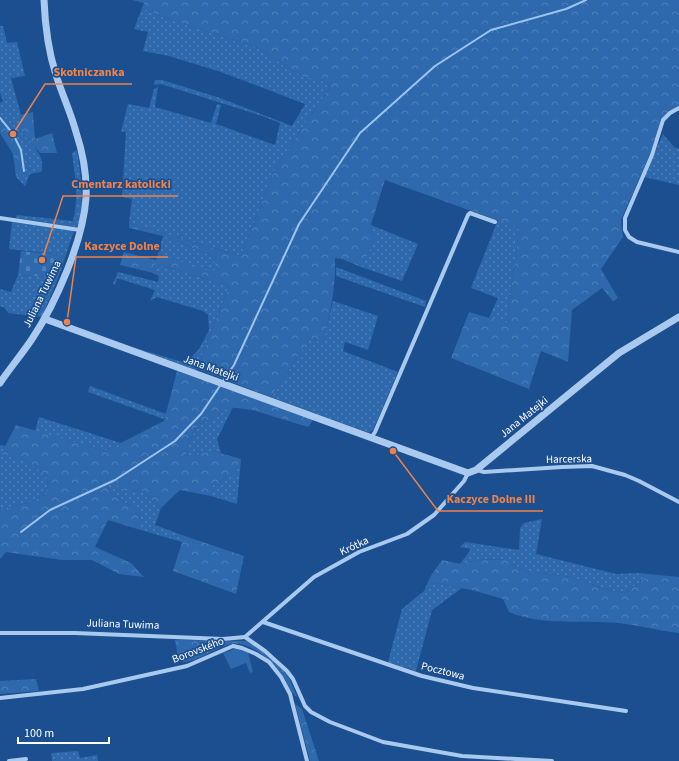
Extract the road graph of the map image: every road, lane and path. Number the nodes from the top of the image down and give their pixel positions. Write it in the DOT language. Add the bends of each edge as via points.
graph roads {
  1 [pos="44,0"];
  2 [pos="679,108"];
  3 [pos="0,218"];
  4 [pos="496,222"];
  5 [pos="80,230"];
  6 [pos="679,252"];
  7 [pos="679,317"];
  8 [pos="44,319"];
  9 [pos="0,383"];
  10 [pos="371,438"];
  11 [pos="476,470"];
  12 [pos="468,473"];
  13 [pos="679,502"];
  14 [pos="263,622"];
  15 [pos="0,633"];
  16 [pos="245,637"];
  17 [pos="0,698"];
  18 [pos="626,711"];
  19 [pos="26,759"];
  20 [pos="9,761"];
  21 [pos="307,761"];
  22 [pos="552,761"];
  1 -- 5 [label="street, Juliana Tuwima" via="51,59 84,160 86,196"];
  2 -- 6 [label="street" via="663,120 652,155 625,218 625,230 629,237 637,242"];
  3 -- 5 [label="street"];
  4 -- 10 [label="street" via="470,213 468,215"];
  5 -- 8 [label="street, Juliana Tuwima" via="66,271"];
  7 -- 11 [label="street, Jana Matejki" via="620,353"];
  8 -- 9 [label="street, Juliana Tuwima"];
  8 -- 10 [label="street, Jana Matejki"];
  10 -- 12 [label="street, Jana Matejki"];
  11 -- 12 [label="street, Jana Matejki"];
  11 -- 13 [label="street, Harcerska" via="484,472 592,466 625,475"];
  12 -- 14 [label="street, Krótka" via="434,515 407,534 359,552 314,577"];
  14 -- 16 [label="street, Krótka"];
  14 -- 18 [label="street, Pocztowa" via="422,676 473,688"];
  15 -- 16 [label="street, Juliana Tuwima" via="75,633 223,639"];
  16 -- 22 [label="street" via="287,671 305,706 330,722 383,742 462,756"];
  17 -- 21 [label="street, Borovského" via="83,689 187,666 233,646 270,662 281,677 290,694"];
  19 -- 20 [label="street"];
}
